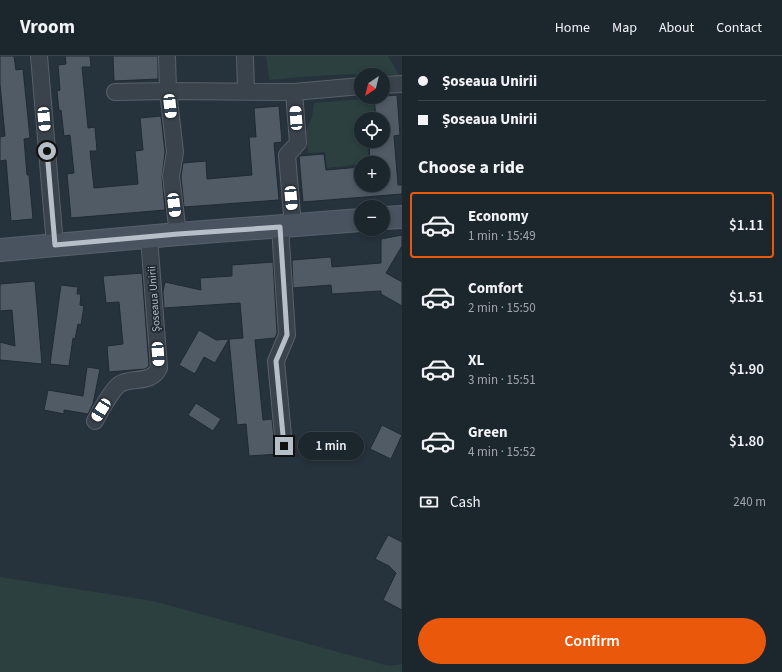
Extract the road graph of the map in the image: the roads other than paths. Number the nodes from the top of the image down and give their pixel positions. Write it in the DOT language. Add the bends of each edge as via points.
graph roads {
  1 [pos="39,56"];
  2 [pos="167,56"];
  3 [pos="245,56"];
  4 [pos="402,84"];
  5 [pos="390,85"];
  6 [pos="354,87"];
  7 [pos="168,91"];
  8 [pos="246,91"];
  9 [pos="115,92"];
  10 [pos="294,92"];
  11 [pos="402,217"];
  12 [pos="390,218"];
  13 [pos="354,221"];
  14 [pos="286,226"];
  15 [pos="178,234"];
  16 [pos="149,237"];
  17 [pos="55,245"];
  18 [pos="0,250"];
  19 [pos="95,421"];
  20 [pos="284,446"];
  1 -- 17 [label="street"];
  2 -- 7 [label="street"];
  3 -- 8 [label="street"];
  4 -- 5 [label="street"];
  6 -- 10 [label="street"];
  7 -- 8 [label="street"];
  7 -- 9 [label="street"];
  7 -- 15 [label="street" via="175,152 171,176"];
  8 -- 10 [label="street"];
  10 -- 14 [label="street" via="298,143 287,156"];
  11 -- 12 [label="main road"];
  13 -- 14 [label="main road"];
  14 -- 15 [label="main road"];
  14 -- 20 [label="street" via="287,335 276,361"];
  15 -- 16 [label="main road"];
  16 -- 17 [label="main road"];
  16 -- 19 [label="street, Șoseaua Unirii" via="159,368 149,378 120,384"];
  17 -- 18 [label="main road"];
}
